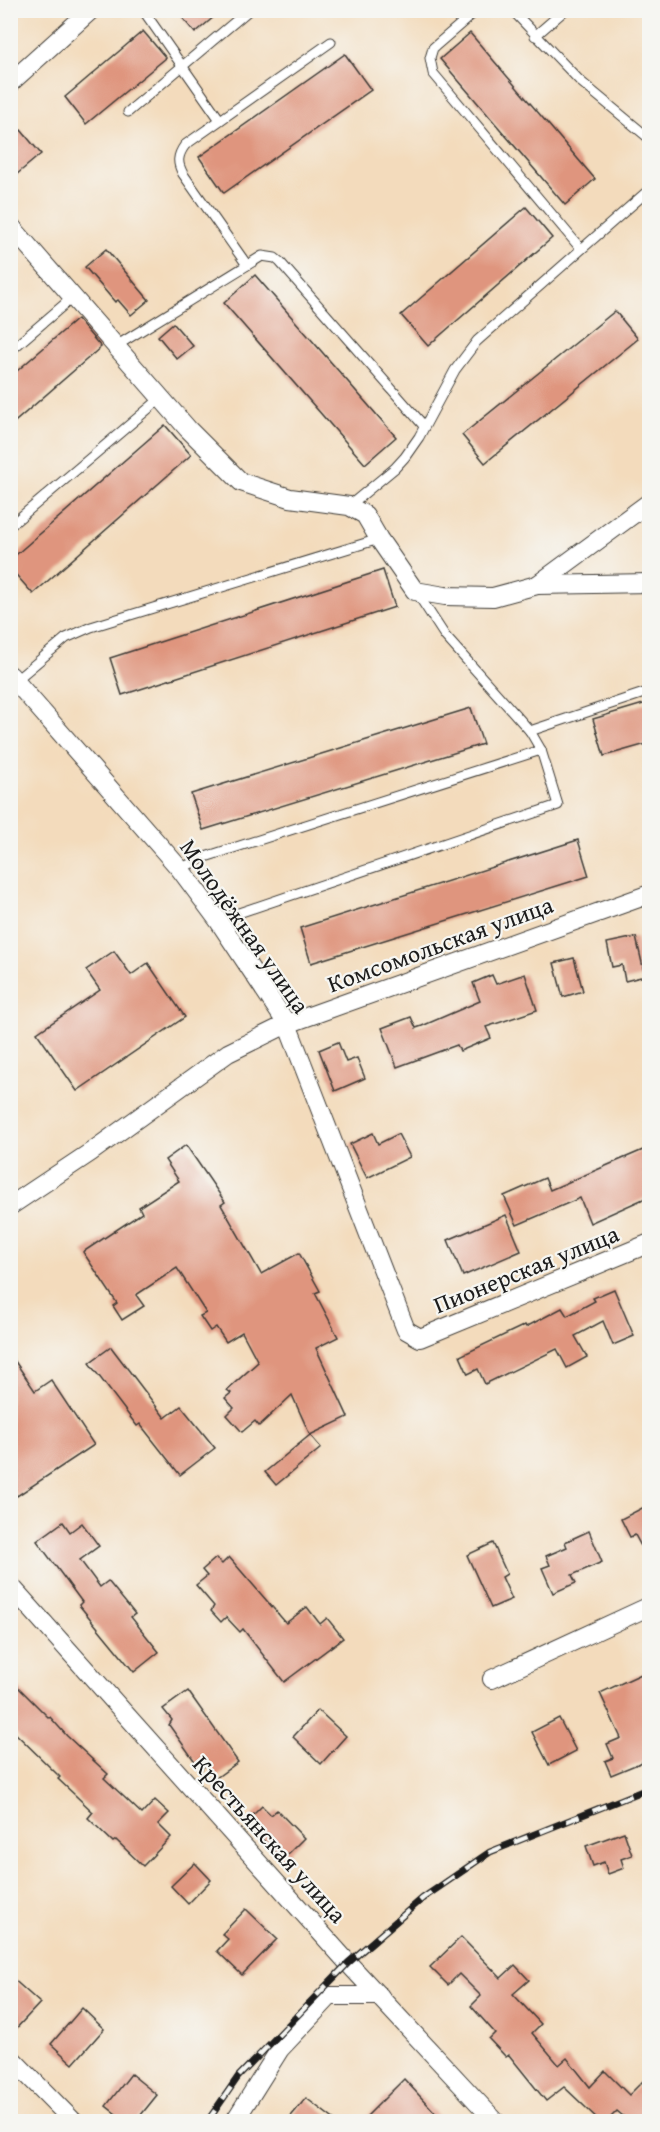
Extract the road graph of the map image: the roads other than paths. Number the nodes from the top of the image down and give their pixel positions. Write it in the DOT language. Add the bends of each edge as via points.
graph roads {
  1 [pos="92,10"];
  2 [pos="143,10"];
  3 [pos="249,10"];
  4 [pos="477,10"];
  5 [pos="512,10"];
  6 [pos="565,10"];
  7 [pos="535,36"];
  8 [pos="331,42"];
  9 [pos="182,66"];
  10 [pos="10,83"];
  11 [pos="128,112"];
  12 [pos="220,120"];
  13 [pos="650,139"];
  14 [pos="650,189"];
  15 [pos="10,225"];
  16 [pos="17,245"];
  17 [pos="582,249"];
  18 [pos="247,265"];
  19 [pos="73,297"];
  20 [pos="116,346"];
  21 [pos="10,351"];
  22 [pos="161,398"];
  23 [pos="424,426"];
  24 [pos="650,502"];
  25 [pos="349,506"];
  26 [pos="10,526"];
  27 [pos="379,539"];
  28 [pos="650,583"];
  29 [pos="537,585"];
  30 [pos="415,591"];
  31 [pos="13,678"];
  32 [pos="650,691"];
  33 [pos="530,731"];
  34 [pos="541,750"];
  35 [pos="180,869"];
  36 [pos="650,894"];
  37 [pos="218,920"];
  38 [pos="287,1024"];
  39 [pos="10,1206"];
  40 [pos="650,1243"];
  41 [pos="420,1338"];
  42 [pos="10,1585"];
  43 [pos="650,1606"];
  44 [pos="492,1679"];
  45 [pos="380,1996"];
  46 [pos="10,2057"];
  47 [pos="74,2121"];
  48 [pos="234,2121"];
  49 [pos="496,2121"];
  1 -- 10 [label="street"];
  2 -- 9 [label="lane"];
  3 -- 9 [label="lane"];
  4 -- 17 [label="lane" via="433,48 433,73"];
  5 -- 7 [label="lane"];
  6 -- 7 [label="lane"];
  7 -- 13 [label="lane" via="580,81"];
  8 -- 12 [label="lane"];
  9 -- 11 [label="lane"];
  9 -- 12 [label="lane"];
  12 -- 18 [label="lane" via="185,146 178,160 179,168"];
  14 -- 17 [label="lane"];
  15 -- 16 [label="street"];
  16 -- 19 [label="street"];
  17 -- 23 [label="lane" via="477,341 455,370"];
  18 -- 20 [label="lane"];
  18 -- 23 [label="lane" via="261,256 280,262"];
  19 -- 20 [label="street"];
  19 -- 21 [label="lane"];
  20 -- 22 [label="street"];
  22 -- 25 [label="street" via="241,482 290,498"];
  22 -- 26 [label="lane"];
  23 -- 25 [label="lane" via="395,468"];
  24 -- 29 [label="street"];
  25 -- 27 [label="street" via="365,515"];
  27 -- 30 [label="street"];
  27 -- 31 [label="lane" via="90,627 66,638"];
  28 -- 29 [label="street"];
  29 -- 30 [label="street" via="492,597"];
  30 -- 33 [label="lane" via="445,636"];
  31 -- 35 [label="street, Молодёжная улица"];
  32 -- 33 [label="lane"];
  33 -- 34 [label="lane"];
  34 -- 35 [label="lane" via="202,858"];
  34 -- 37 [label="lane" via="558,805"];
  35 -- 37 [label="street, Молодёжная улица"];
  36 -- 38 [label="street, Комсомольская улица"];
  37 -- 38 [label="street, Молодёжная улица"];
  38 -- 39 [label="street, Комсомольская улица" via="228,1053"];
  38 -- 41 [label="street, Молодёжная улица" via="406,1330"];
  40 -- 41 [label="street, Пионерская улица"];
  42 -- 45 [label="street, Крестьянская улица"];
  43 -- 44 [label="street"];
  45 -- 48 [label="street" via="330,1996 280,2049"];
  45 -- 49 [label="street, Крестьянская улица"];
  46 -- 47 [label="street"];
}
